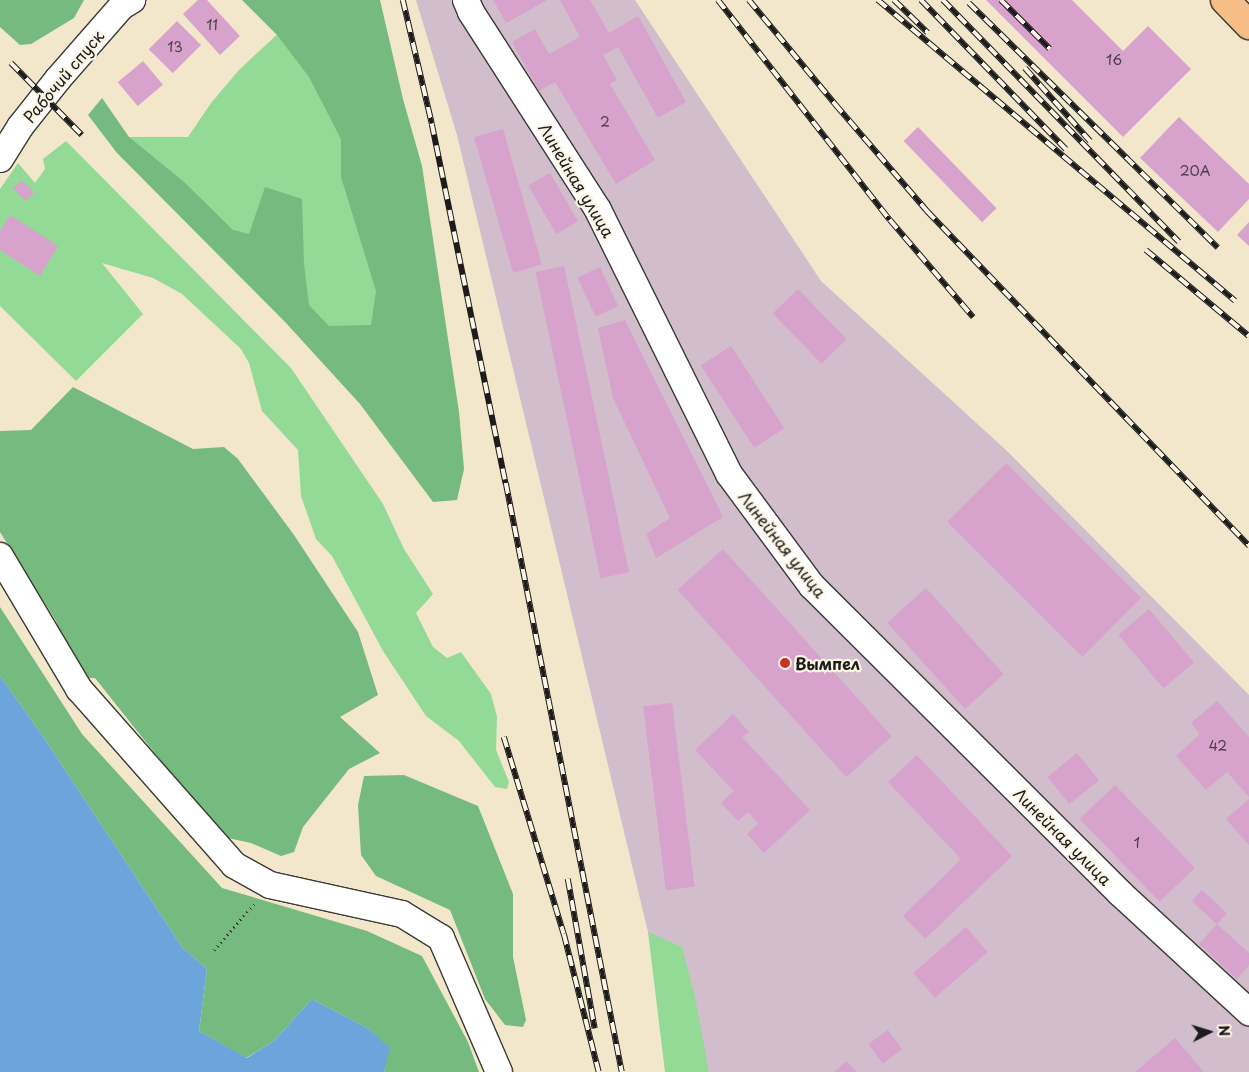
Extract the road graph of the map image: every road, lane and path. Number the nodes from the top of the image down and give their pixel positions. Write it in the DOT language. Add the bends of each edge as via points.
graph roads {
  1 [pos="132,0"];
  2 [pos="466,0"];
  3 [pos="1225,0"];
  4 [pos="1249,26"];
  5 [pos="0,158"];
  6 [pos="0,556"];
  7 [pos="270,885"];
  8 [pos="214,950"];
  9 [pos="1249,1012"];
  10 [pos="499,1072"];
  1 -- 5 [label="street, Рабочий спуск" via="122,6 58,78"];
  2 -- 9 [label="street, Линейная улица" via="598,210 729,474 812,586 1120,894"];
  3 -- 4 [label="main road"];
  6 -- 7 [label="street" via="78,689 234,865"];
  7 -- 8 [label="path"];
  7 -- 10 [label="street" via="402,914 441,938"];
}
